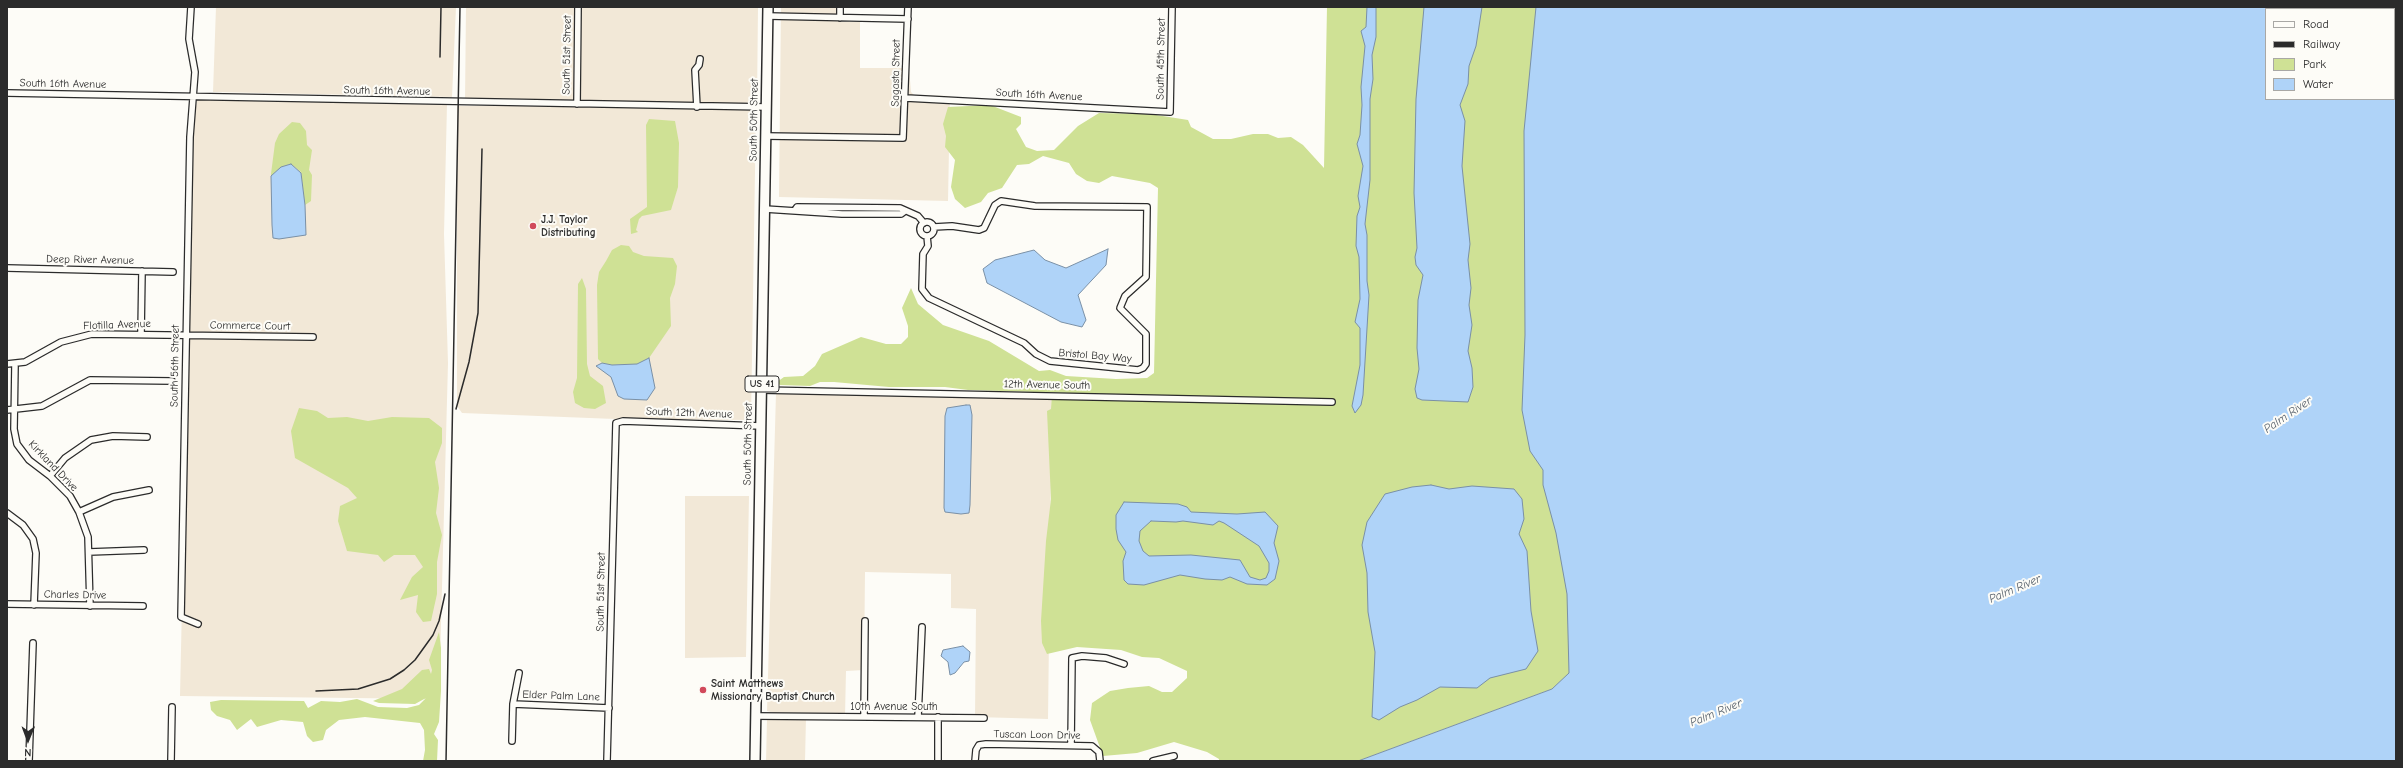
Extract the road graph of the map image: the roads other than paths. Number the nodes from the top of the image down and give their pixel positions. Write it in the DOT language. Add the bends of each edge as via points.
graph roads {
  1 [pos="191,7"];
  2 [pos="578,7"];
  3 [pos="840,7"];
  4 [pos="908,7"];
  5 [pos="1172,7"];
  6 [pos="768,12"];
  7 [pos="840,18"];
  8 [pos="908,18"];
  9 [pos="700,59"];
  10 [pos="7,93"];
  11 [pos="194,97"];
  12 [pos="906,98"];
  13 [pos="577,104"];
  14 [pos="697,106"];
  15 [pos="766,107"];
  16 [pos="1170,112"];
  17 [pos="766,136"];
  18 [pos="765,209"];
  19 [pos="924,223"];
  20 [pos="934,227"];
  21 [pos="926,236"];
  22 [pos="7,268"];
  23 [pos="142,271"];
  24 [pos="173,272"];
  25 [pos="141,334"];
  26 [pos="185,335"];
  27 [pos="313,337"];
  28 [pos="7,364"];
  29 [pos="15,364"];
  30 [pos="172,380"];
  31 [pos="762,390"];
  32 [pos="1332,402"];
  33 [pos="7,410"];
  34 [pos="15,410"];
  35 [pos="616,423"];
  36 [pos="761,426"];
  37 [pos="147,437"];
  38 [pos="50,476"];
  39 [pos="149,490"];
  40 [pos="78,512"];
  41 [pos="7,513"];
  42 [pos="144,550"];
  43 [pos="89,552"];
  44 [pos="7,604"];
  45 [pos="34,605"];
  46 [pos="90,606"];
  47 [pos="143,606"];
  48 [pos="865,621"];
  49 [pos="198,624"];
  50 [pos="922,627"];
  51 [pos="33,643"];
  52 [pos="1124,664"];
  53 [pos="519,673"];
  54 [pos="513,704"];
  55 [pos="172,707"];
  56 [pos="608,708"];
  57 [pos="756,716"];
  58 [pos="864,717"];
  59 [pos="918,717"];
  60 [pos="938,717"];
  61 [pos="984,718"];
  62 [pos="512,741"];
  63 [pos="1071,745"];
  64 [pos="1174,756"];
  65 [pos="29,761"];
  66 [pos="171,761"];
  67 [pos="607,761"];
  68 [pos="755,761"];
  69 [pos="938,761"];
  70 [pos="975,761"];
  71 [pos="1100,761"];
  72 [pos="1153,761"];
  1 -- 11 [label="street, South 56th Street" via="189,39 195,72"];
  2 -- 13 [label="street, South 51st Street"];
  3 -- 7 [label="street"];
  4 -- 8 [label="street, Sagasta Street"];
  5 -- 16 [label="street, South 45th Street"];
  6 -- 7 [label="street"];
  6 -- 15 [label="main road, South 50th Street / US 41"];
  7 -- 8 [label="street"];
  8 -- 12 [label="street, Sagasta Street"];
  9 -- 14 [label="street" via="700,65 695,70"];
  10 -- 11 [label="street, South 16th Avenue"];
  11 -- 13 [label="street, South 16th Avenue"];
  11 -- 26 [label="street, South 56th Street" via="190,137"];
  12 -- 16 [label="street, South 16th Avenue"];
  12 -- 17 [label="street, Sagasta Street" via="903,138"];
  13 -- 14 [label="street, South 16th Avenue"];
  14 -- 15 [label="street, South 16th Avenue"];
  15 -- 17 [label="main road, South 50th Street / US 41"];
  17 -- 18 [label="main road, South 50th Street / US 41"];
  18 -- 19 [label="street" via="842,214 901,214 905,211 918,216"];
  18 -- 31 [label="main road, South 50th Street / US 41"];
  19 -- 20 [label="street"];
  19 -- 21 [label="street" via="920,231"];
  20 -- 21 [label="street" via="933,234"];
  20 -- 21 [label="street, Bristol Bay Way" via="952,226 964,230 979,230 984,228 995,205 1000,201 1035,206 1147,207 1146,277 1125,296 1120,308 1146,334 1146,364 1138,370 1050,362 1024,344 928,298 922,289 923,254 928,246"];
  22 -- 23 [label="street, Deep River Avenue"];
  23 -- 24 [label="street, Deep River Avenue"];
  23 -- 25 [label="street"];
  25 -- 26 [label="street, Flotilla Avenue"];
  25 -- 29 [label="street, Flotilla Avenue" via="77,336 25,362"];
  26 -- 27 [label="street, Commerce Court"];
  26 -- 49 [label="street, South 56th Street" via="181,617"];
  28 -- 29 [label="street, Flotilla Avenue"];
  29 -- 34 [label="street, Kirkland Drive"];
  30 -- 34 [label="street" via="90,380 42,406"];
  31 -- 32 [label="street, 12th Avenue South"];
  31 -- 36 [label="main road, South 50th Street / US 41"];
  33 -- 34 [label="street"];
  34 -- 38 [label="street, Kirkland Drive" via="14,429 17,444 29,460"];
  35 -- 36 [label="street, South 12th Avenue" via="623,421"];
  35 -- 56 [label="street, South 51st Street"];
  36 -- 57 [label="main road, South 50th Street / US 41"];
  37 -- 38 [label="street" via="113,436 91,440 65,458"];
  38 -- 40 [label="street, Kirkland Drive" via="70,496"];
  39 -- 40 [label="street" via="113,497"];
  40 -- 43 [label="street, Kirkland Drive" via="88,537"];
  41 -- 45 [label="street" via="23,525 33,539 36,553"];
  42 -- 43 [label="street"];
  43 -- 46 [label="street, Kirkland Drive"];
  44 -- 45 [label="street, Charles Drive"];
  45 -- 46 [label="street, Charles Drive"];
  46 -- 47 [label="street, Charles Drive"];
  48 -- 58 [label="street"];
  50 -- 59 [label="street"];
  51 -- 65 [label="street"];
  52 -- 63 [label="street" via="1106,658 1072,658"];
  53 -- 54 [label="street"];
  54 -- 56 [label="street, Elder Palm Lane"];
  54 -- 62 [label="street"];
  55 -- 66 [label="street"];
  56 -- 67 [label="street, South 51st Street"];
  57 -- 58 [label="street, 10th Avenue South"];
  57 -- 68 [label="main road, South 50th Street / US 41"];
  58 -- 59 [label="street, 10th Avenue South"];
  59 -- 60 [label="street, 10th Avenue South"];
  60 -- 61 [label="street, 10th Avenue South"];
  60 -- 69 [label="street"];
  63 -- 70 [label="street, Tuscan Loon Drive" via="986,744 976,750"];
  63 -- 71 [label="street, Tuscan Loon Drive" via="1096,747"];
  64 -- 72 [label="street"];
}
